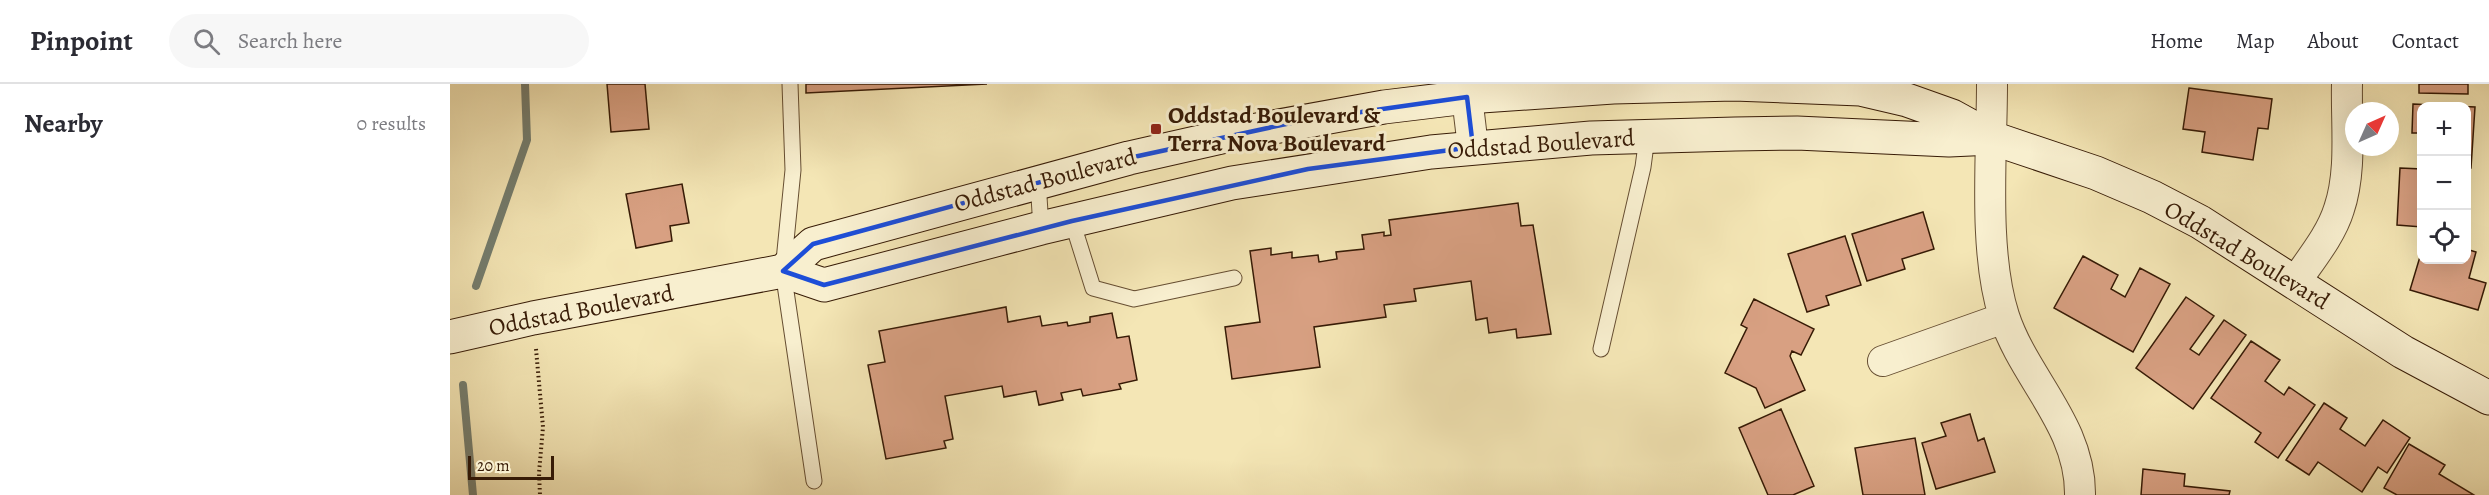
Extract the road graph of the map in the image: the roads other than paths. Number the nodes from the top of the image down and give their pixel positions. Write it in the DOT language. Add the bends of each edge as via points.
graph roads {
  1 [pos="790,84"];
  2 [pos="1992,84"];
  3 [pos="2347,84"];
  4 [pos="1612,86"];
  5 [pos="1514,88"];
  6 [pos="1467,90"];
  7 [pos="1647,136"];
  8 [pos="1992,138"];
  9 [pos="1519,142"];
  10 [pos="1473,147"];
  11 [pos="1038,181"];
  12 [pos="1056,225"];
  13 [pos="783,271"];
  14 [pos="1234,278"];
  15 [pos="2296,281"];
  16 [pos="2004,318"];
  17 [pos="450,337"];
  18 [pos="1601,349"];
  19 [pos="1883,361"];
  20 [pos="2489,398"];
  21 [pos="814,481"];
  22 [pos="2080,495"];
  1 -- 13 [label="lane" via="793,170"];
  2 -- 8 [label="street"];
  3 -- 15 [label="street" via="2345,184 2339,211"];
  4 -- 5 [label="street, Oddstad Boulevard"];
  4 -- 8 [label="street, Oddstad Boulevard" via="1745,84 1860,89 1952,116"];
  5 -- 6 [label="street, Oddstad Boulevard"];
  5 -- 9 [label="street"];
  6 -- 10 [label="street"];
  6 -- 11 [label="street, Oddstad Boulevard" via="1258,129"];
  7 -- 8 [label="street, Oddstad Boulevard" via="1797,133 1949,140"];
  7 -- 9 [label="street, Oddstad Boulevard"];
  7 -- 18 [label="lane"];
  8 -- 15 [label="street, Oddstad Boulevard" via="2096,173 2152,197"];
  8 -- 16 [label="street" via="1992,250"];
  9 -- 10 [label="street, Oddstad Boulevard"];
  10 -- 12 [label="street, Oddstad Boulevard" via="1297,171"];
  11 -- 12 [label="lane"];
  11 -- 13 [label="street, Oddstad Boulevard" via="813,244"];
  12 -- 13 [label="street, Oddstad Boulevard" via="824,285"];
  12 -- 14 [label="lane" via="1093,288 1134,298"];
  13 -- 17 [label="street, Oddstad Boulevard"];
  13 -- 21 [label="lane"];
  15 -- 20 [label="street, Oddstad Boulevard" via="2403,352"];
  16 -- 19 [label="street"];
  16 -- 22 [label="street" via="2060,418 2072,450"];
}
